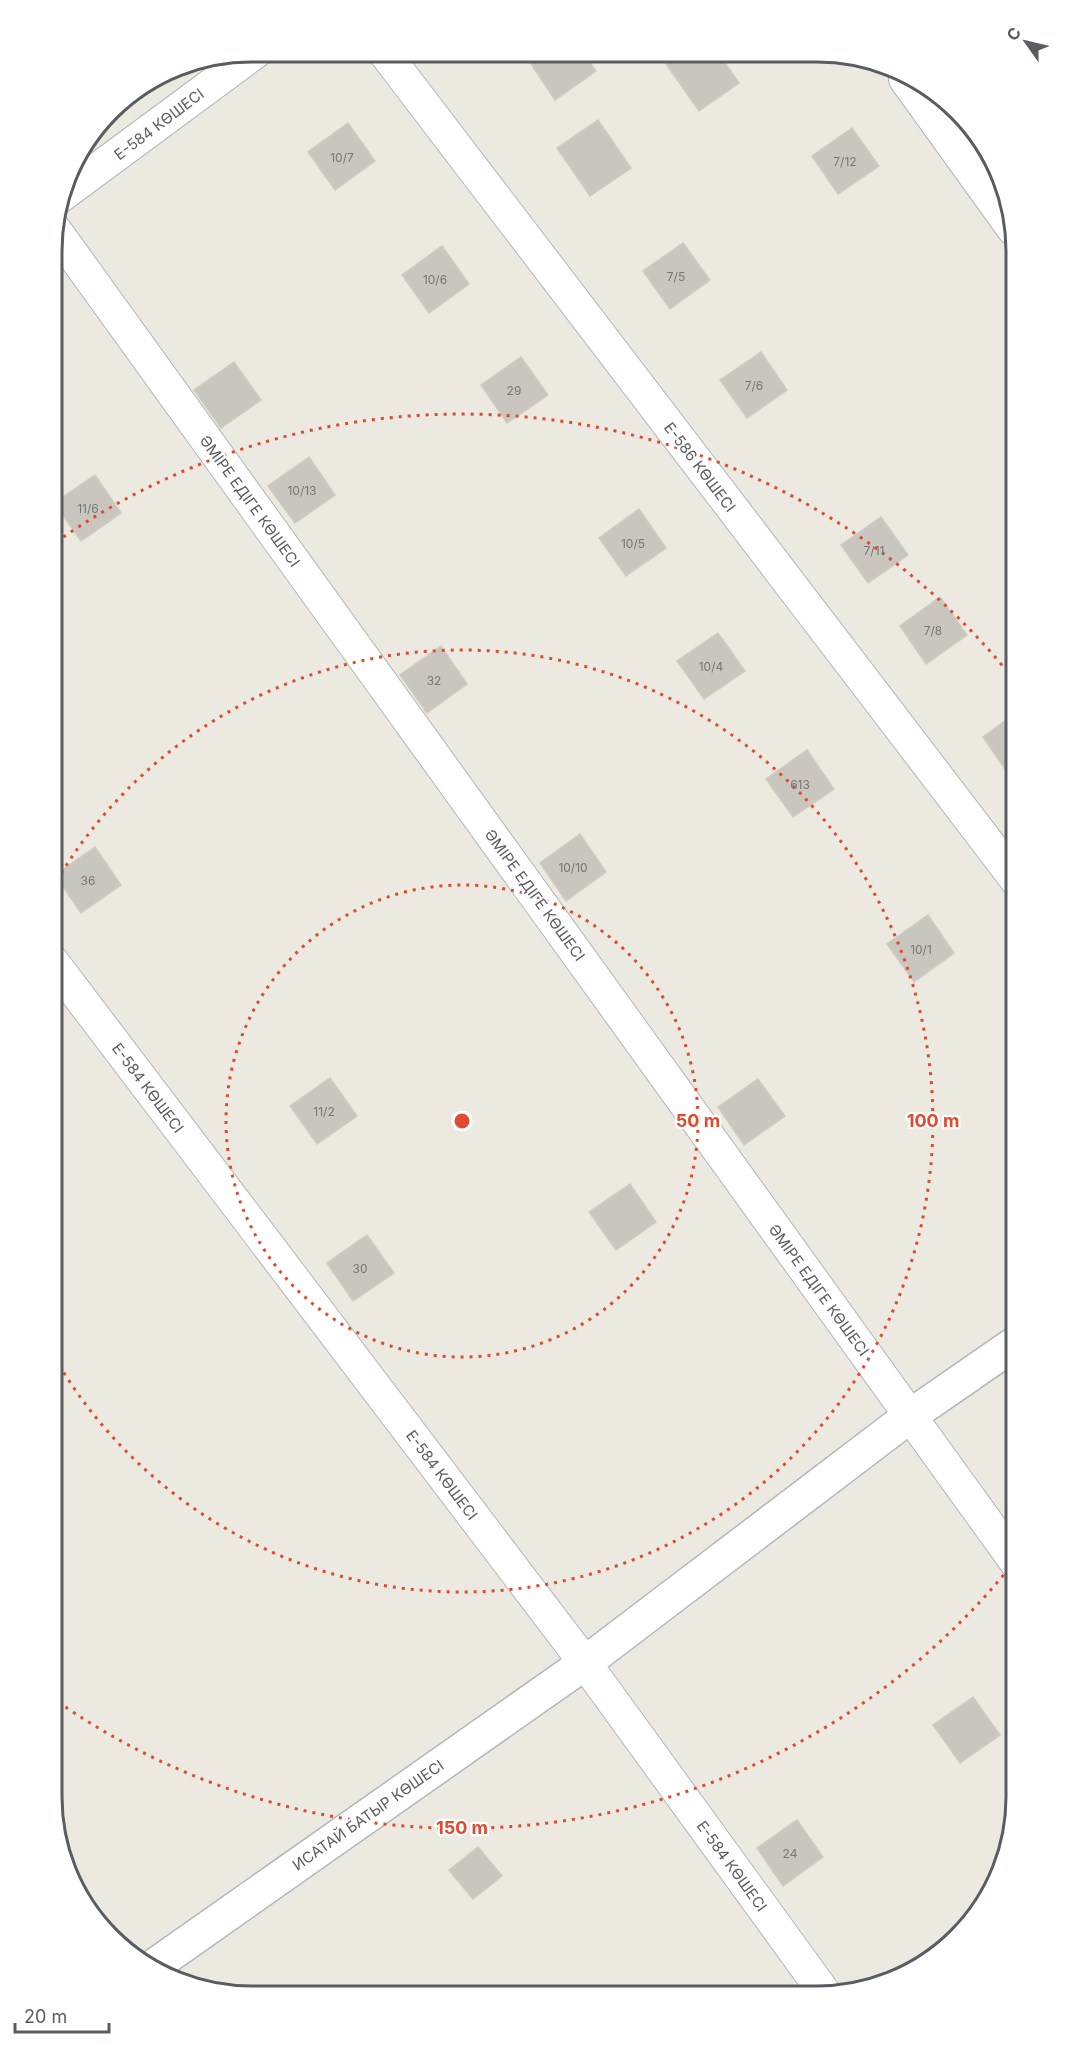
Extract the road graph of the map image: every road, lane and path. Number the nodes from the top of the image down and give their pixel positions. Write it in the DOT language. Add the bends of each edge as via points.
graph roads {
  1 [pos="242,62"];
  2 [pos="392,62"];
  3 [pos="910,86"];
  4 [pos="73,187"];
  5 [pos="1003,215"];
  6 [pos="62,240"];
  7 [pos="1006,867"];
  8 [pos="62,974"];
  9 [pos="1006,1350"];
  10 [pos="910,1416"];
  11 [pos="1006,1548"];
  12 [pos="585,1663"];
  13 [pos="160,1962"];
  14 [pos="819,1986"];
  1 -- 4 [label="street, Е-584 КӨШЕСІ"];
  2 -- 7 [label="street, Е-586 КӨШЕСІ"];
  3 -- 5 [label="street"];
  6 -- 10 [label="street, ӘМІРЕ ЕДІГЕ КӨШЕСІ"];
  8 -- 12 [label="street, Е-584 КӨШЕСІ"];
  9 -- 10 [label="street, ИСАТАЙ БАТЫР КӨШЕСІ"];
  10 -- 11 [label="street, ӘМІРЕ ЕДІГЕ КӨШЕСІ"];
  10 -- 12 [label="street, ИСАТАЙ БАТЫР КӨШЕСІ"];
  12 -- 13 [label="street, ИСАТАЙ БАТЫР КӨШЕСІ"];
  12 -- 14 [label="street, Е-584 КӨШЕСІ"];
}
